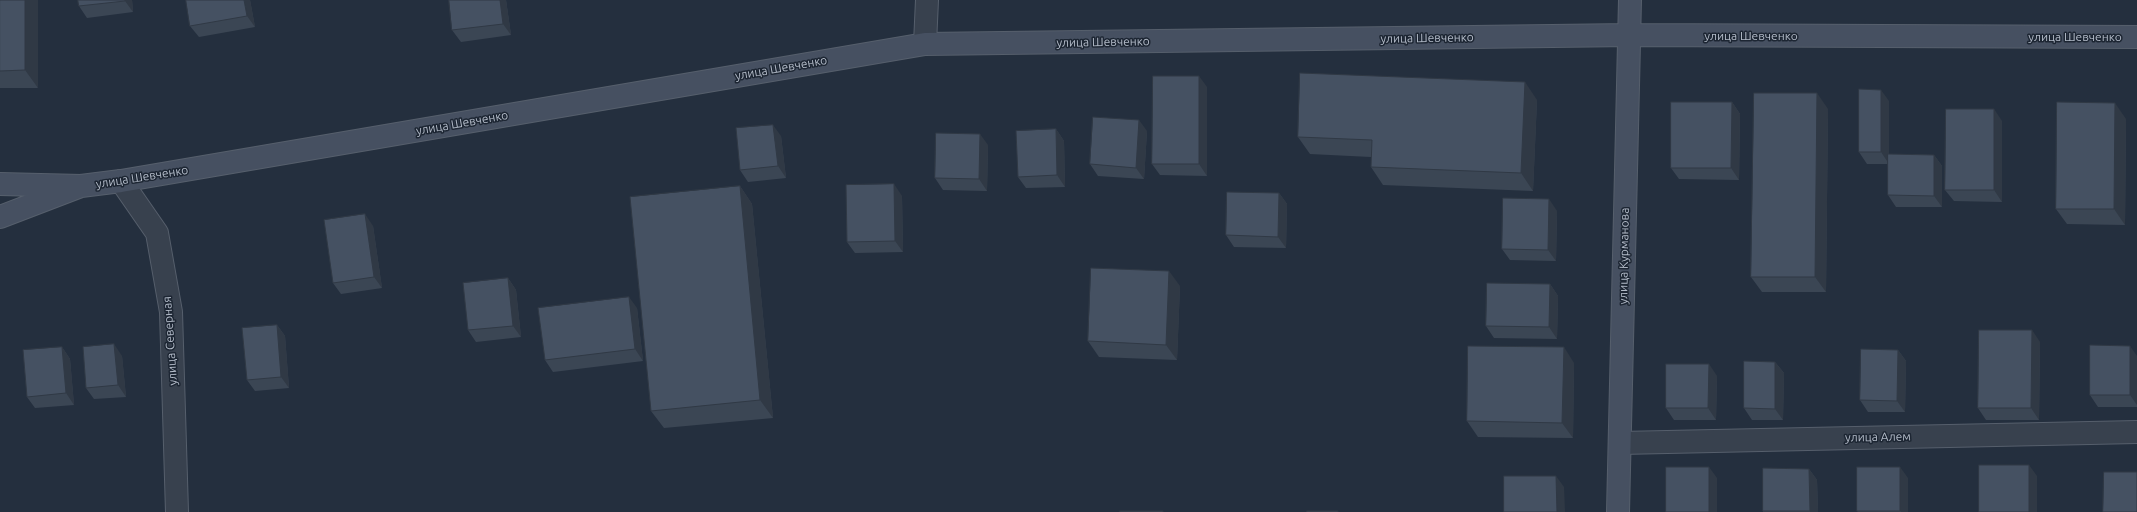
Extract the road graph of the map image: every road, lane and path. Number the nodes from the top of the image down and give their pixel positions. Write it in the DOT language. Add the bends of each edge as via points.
graph roads {
  1 [pos="927,0"];
  2 [pos="1630,0"];
  3 [pos="1630,35"];
  4 [pos="2137,37"];
  5 [pos="925,44"];
  6 [pos="121,182"];
  7 [pos="0,184"];
  8 [pos="81,186"];
  9 [pos="0,217"];
  10 [pos="2137,432"];
  11 [pos="1620,442"];
  12 [pos="177,512"];
  13 [pos="1618,512"];
  1 -- 5 [label="street"];
  2 -- 3 [label="street, улица Курманова"];
  3 -- 4 [label="street, улица Шевченко"];
  3 -- 5 [label="street, улица Шевченко"];
  3 -- 11 [label="street, улица Курманова"];
  5 -- 6 [label="street, улица Шевченко"];
  6 -- 8 [label="street, улица Шевченко"];
  6 -- 12 [label="street, улица Северная" via="157,233 171,312"];
  7 -- 8 [label="street"];
  8 -- 9 [label="street"];
  10 -- 11 [label="street, улица Алем"];
  11 -- 13 [label="street, улица Курманова"];
}
